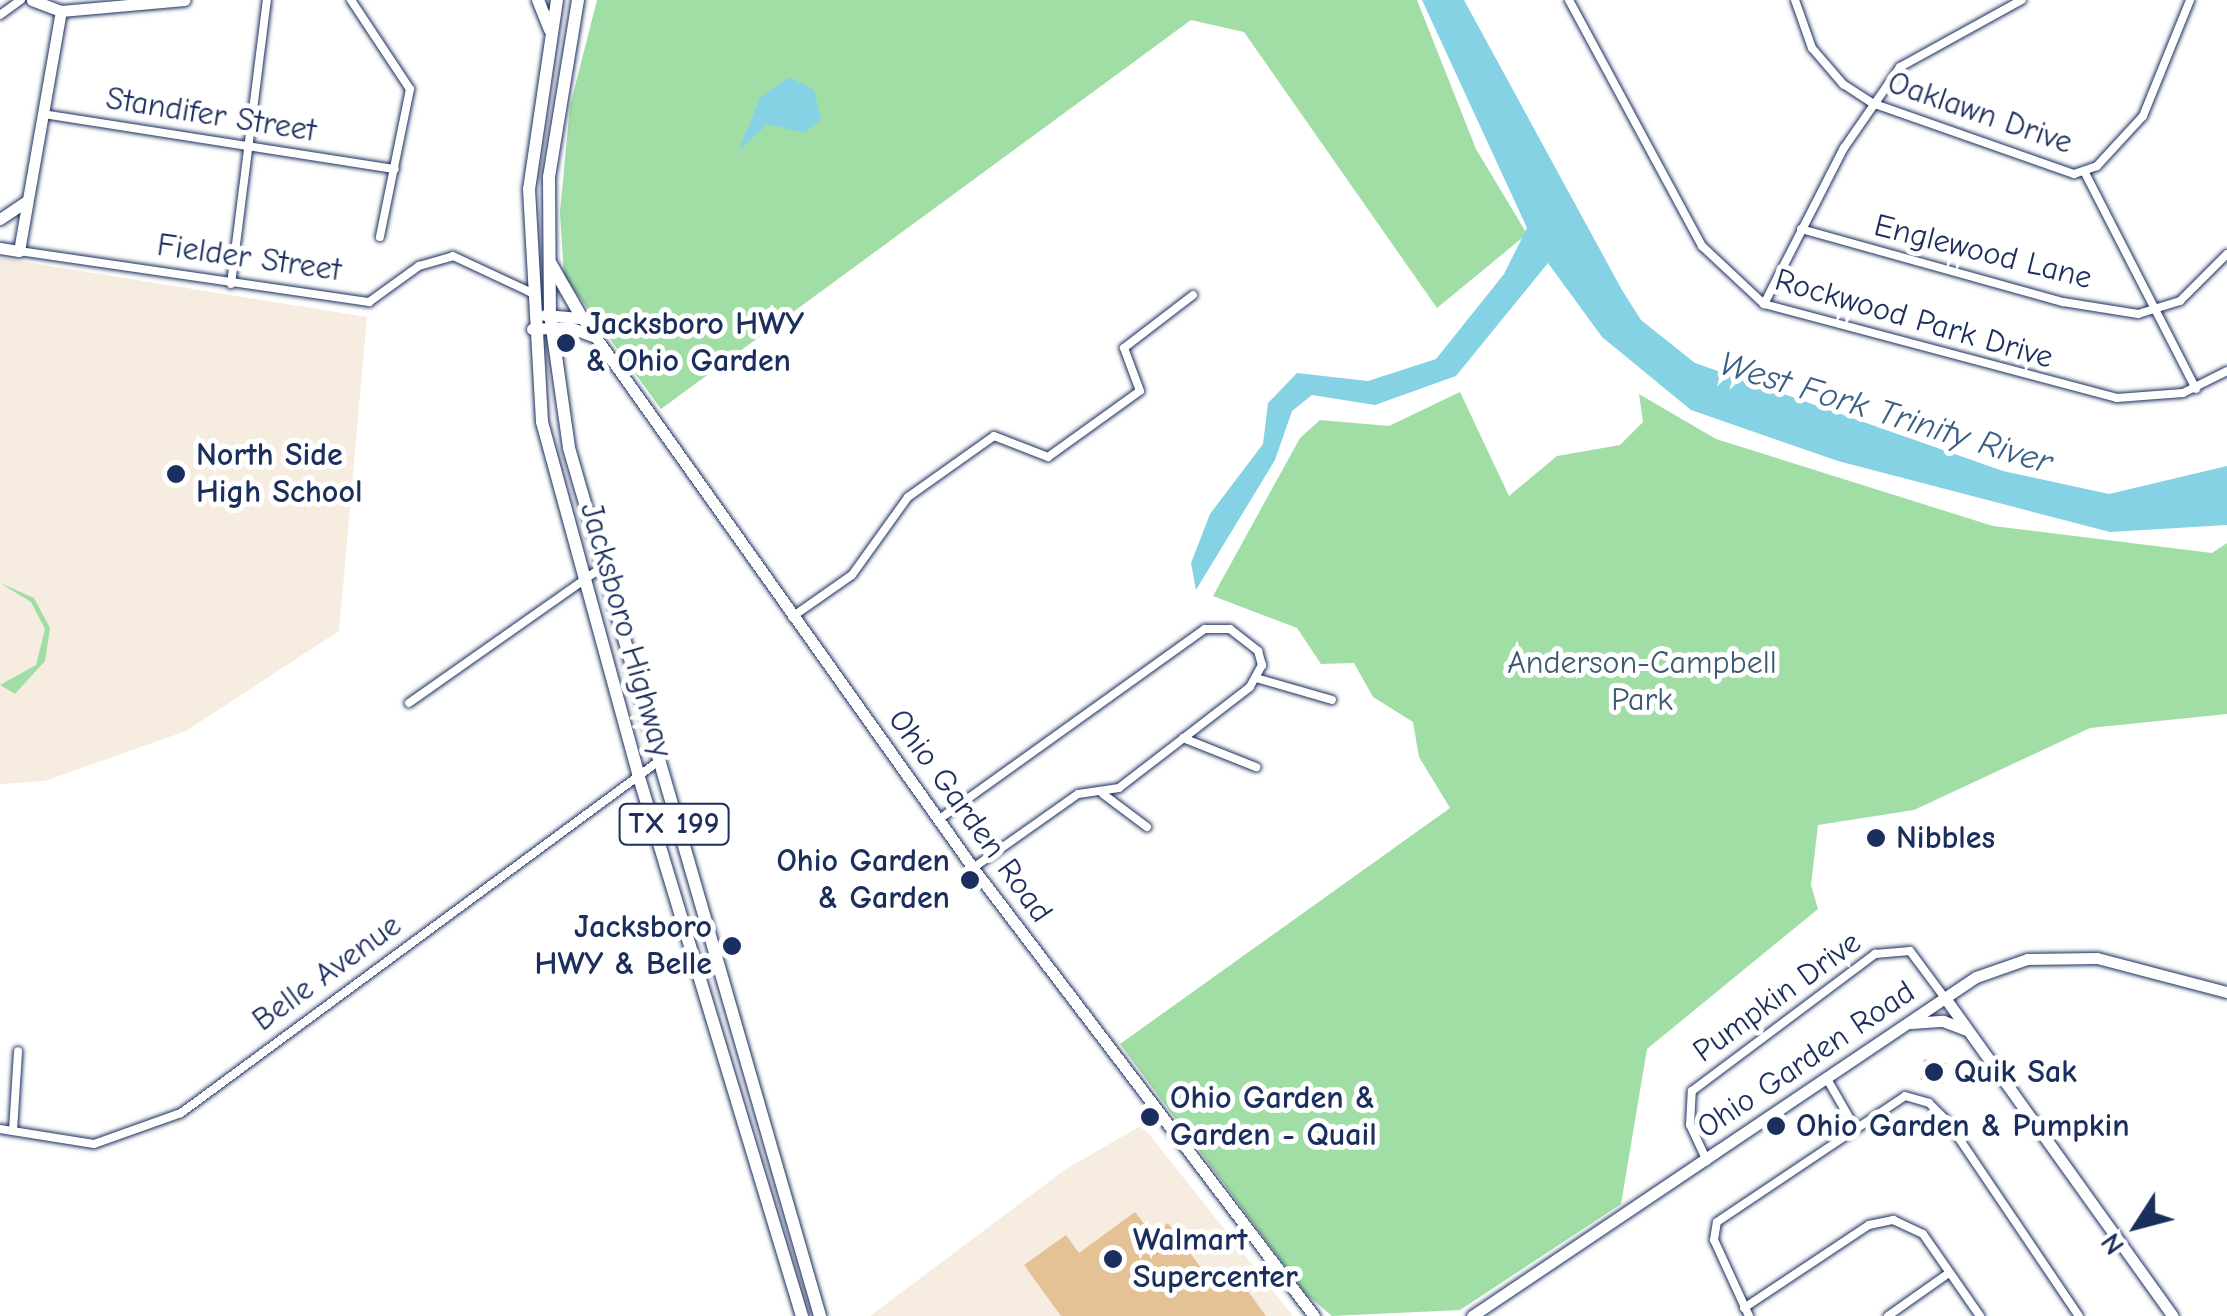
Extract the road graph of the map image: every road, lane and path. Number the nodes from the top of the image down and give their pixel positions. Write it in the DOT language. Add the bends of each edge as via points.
graph roads {
  1 [pos="21,0"];
  2 [pos="32,0"];
  3 [pos="185,0"];
  4 [pos="267,0"];
  5 [pos="351,0"];
  6 [pos="538,0"];
  7 [pos="557,0"];
  8 [pos="578,0"];
  9 [pos="1569,0"];
  10 [pos="1796,0"];
  11 [pos="2022,0"];
  12 [pos="2190,0"];
  13 [pos="63,5"];
  14 [pos="0,15"];
  15 [pos="550,31"];
  16 [pos="1872,103"];
  17 [pos="42,114"];
  18 [pos="248,146"];
  19 [pos="396,168"];
  20 [pos="2084,172"];
  21 [pos="28,200"];
  22 [pos="0,219"];
  23 [pos="1800,229"];
  24 [pos="380,237"];
  25 [pos="0,248"];
  26 [pos="18,251"];
  27 [pos="2227,254"];
  28 [pos="550,260"];
  29 [pos="231,284"];
  30 [pos="530,292"];
  31 [pos="1194,295"];
  32 [pos="1764,304"];
  33 [pos="2155,314"];
  34 [pos="582,318"];
  35 [pos="551,321"];
  36 [pos="531,322"];
  37 [pos="595,338"];
  38 [pos="2227,371"];
  39 [pos="2196,389"];
  40 [pos="601,568"];
  41 [pos="584,579"];
  42 [pos="792,617"];
  43 [pos="1256,678"];
  44 [pos="1332,700"];
  45 [pos="409,703"];
  46 [pos="1183,738"];
  47 [pos="656,762"];
  48 [pos="1256,767"];
  49 [pos="638,774"];
  50 [pos="1103,793"];
  51 [pos="938,820"];
  52 [pos="1148,827"];
  53 [pos="973,868"];
  54 [pos="2227,992"];
  55 [pos="1945,998"];
  56 [pos="732,1014"];
  57 [pos="713,1018"];
  58 [pos="1907,1024"];
  59 [pos="1969,1032"];
  60 [pos="18,1051"];
  61 [pos="1827,1079"];
  62 [pos="1854,1126"];
  63 [pos="0,1129"];
  64 [pos="13,1131"];
  65 [pos="1708,1161"];
  66 [pos="1949,1273"];
  67 [pos="1747,1312"];
  68 [pos="2079,1312"];
  69 [pos="802,1316"];
  70 [pos="820,1316"];
  71 [pos="1314,1316"];
  72 [pos="1474,1316"];
  73 [pos="1888,1316"];
  74 [pos="1980,1316"];
  75 [pos="2173,1316"];
  1 -- 14 [label="street"];
  2 -- 13 [label="street"];
  3 -- 13 [label="street"];
  4 -- 18 [label="street"];
  5 -- 19 [label="street" via="410,89"];
  6 -- 15 [label="main road"];
  7 -- 15 [label="main road, Jacksboro Highway / TX 199"];
  8 -- 28 [label="main road, Jacksboro Highway / TX 199" via="556,113"];
  9 -- 32 [label="street, Rockwood Park Drive" via="1702,246"];
  10 -- 16 [label="street, Oaklawn Drive" via="1812,48 1842,84"];
  11 -- 16 [label="street" via="1900,67"];
  12 -- 20 [label="street" via="2144,116"];
  13 -- 17 [label="street"];
  15 -- 30 [label="main road, Jacksboro Highway / TX 199" via="534,129"];
  16 -- 20 [label="street, Oaklawn Drive" via="2050,171"];
  16 -- 23 [label="street"];
  17 -- 18 [label="street, Standifer Street"];
  17 -- 21 [label="street"];
  18 -- 19 [label="street, Standifer Street"];
  18 -- 29 [label="street"];
  19 -- 24 [label="street"];
  20 -- 33 [label="street"];
  21 -- 22 [label="street"];
  21 -- 26 [label="street"];
  23 -- 32 [label="street"];
  23 -- 33 [label="street, Englewood Lane" via="2063,302"];
  25 -- 26 [label="street, Fielder Street"];
  26 -- 29 [label="street, Fielder Street"];
  27 -- 33 [label="street" via="2209,277"];
  28 -- 34 [label="main road"];
  28 -- 35 [label="main road, Jacksboro Highway / TX 199"];
  29 -- 30 [label="street, Fielder Street" via="369,302 419,266 453,256"];
  30 -- 36 [label="main road, Jacksboro Highway / TX 199"];
  31 -- 42 [label="street" via="1124,348 1140,391 1048,456 994,436 908,497 852,575"];
  32 -- 39 [label="street, Rockwood Park Drive" via="2071,390 2146,400"];
  33 -- 39 [label="street"];
  34 -- 35 [label="street"];
  34 -- 37 [label="street, Ohio Garden Road"];
  35 -- 36 [label="street"];
  35 -- 37 [label="street"];
  35 -- 40 [label="main road, Jacksboro Highway / TX 199" via="570,448"];
  36 -- 41 [label="main road, Jacksboro Highway / TX 199" via="542,422"];
  37 -- 42 [label="street, Ohio Garden Road"];
  38 -- 39 [label="street, Rockwood Park Drive"];
  40 -- 41 [label="street"];
  40 -- 47 [label="main road, Jacksboro Highway / TX 199"];
  41 -- 45 [label="street"];
  41 -- 49 [label="main road, Jacksboro Highway / TX 199"];
  42 -- 51 [label="street, Ohio Garden Road"];
  43 -- 44 [label="street"];
  43 -- 46 [label="street"];
  43 -- 51 [label="street" via="1262,665 1253,645 1230,630 1205,628"];
  46 -- 48 [label="street"];
  46 -- 50 [label="street"];
  47 -- 49 [label="street, Belle Avenue"];
  47 -- 56 [label="main road, Jacksboro Highway / TX 199"];
  49 -- 57 [label="main road, Jacksboro Highway / TX 199"];
  49 -- 64 [label="street, Belle Avenue" via="181,1112 94,1144"];
  50 -- 52 [label="street"];
  50 -- 53 [label="street" via="1078,794"];
  51 -- 53 [label="street, Ohio Garden Road"];
  53 -- 71 [label="street, Ohio Garden Road"];
  54 -- 55 [label="street" via="2097,958 2055,955 2003,966"];
  55 -- 58 [label="street, Ohio Garden Road"];
  55 -- 59 [label="street, Ohio Garden Road"];
  55 -- 65 [label="street, Pumpkin Drive" via="1910,950 1875,954 1692,1092 1690,1126"];
  56 -- 57 [label="main road"];
  56 -- 70 [label="main road, Jacksboro Highway / TX 199"];
  57 -- 69 [label="main road, Jacksboro Highway / TX 199"];
  58 -- 59 [label="street" via="1943,1021"];
  58 -- 61 [label="street, Ohio Garden Road"];
  59 -- 75 [label="street, Ohio Garden Road"];
  60 -- 64 [label="street"];
  61 -- 62 [label="street"];
  61 -- 65 [label="street, Ohio Garden Road"];
  62 -- 67 [label="street" via="1718,1222 1714,1240"];
  62 -- 68 [label="street" via="1905,1096 1948,1122"];
  63 -- 64 [label="street, Belle Avenue"];
  65 -- 72 [label="street, Ohio Garden Road"];
  66 -- 67 [label="street" via="1923,1234 1893,1220 1869,1225"];
  66 -- 73 [label="street"];
  66 -- 74 [label="street"];
}
